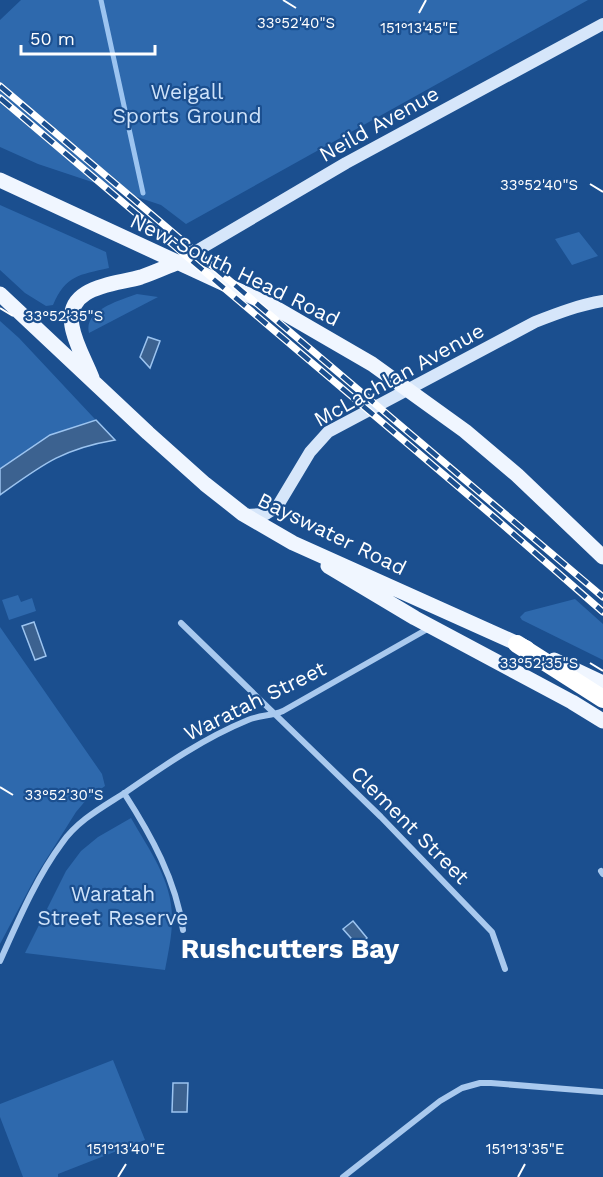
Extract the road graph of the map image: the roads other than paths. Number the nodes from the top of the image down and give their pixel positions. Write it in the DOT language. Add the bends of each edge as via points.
graph roads {
  1 [pos="603,24"];
  2 [pos="0,180"];
  3 [pos="176,263"];
  4 [pos="0,294"];
  5 [pos="603,302"];
  6 [pos="95,383"];
  7 [pos="408,389"];
  8 [pos="243,514"];
  9 [pos="568,522"];
  10 [pos="293,543"];
  11 [pos="603,547"];
  12 [pos="603,557"];
  13 [pos="181,623"];
  14 [pos="432,627"];
  15 [pos="517,644"];
  16 [pos="603,683"];
  17 [pos="543,687"];
  18 [pos="603,699"];
  19 [pos="274,715"];
  20 [pos="603,721"];
  21 [pos="603,726"];
  22 [pos="124,793"];
  23 [pos="183,930"];
  24 [pos="0,961"];
  25 [pos="505,969"];
  26 [pos="603,1092"];
  27 [pos="343,1177"];
  1 -- 3 [label="main road, Neild Avenue" via="346,163"];
  2 -- 3 [label="main road, New South Head Road"];
  3 -- 6 [label="main road" via="142,277 96,287 79,299 72,314 72,326"];
  3 -- 7 [label="main road, New South Head Road" via="272,306"];
  4 -- 6 [label="main road, Bayswater Road"];
  5 -- 7 [label="main road, McLachlan Avenue" via="559,312 536,322"];
  6 -- 8 [label="main road, Bayswater Road"];
  7 -- 8 [label="main road, McLachlan Avenue" via="323,436 274,510 263,515"];
  7 -- 9 [label="main road, New South Head Road" via="474,438"];
  8 -- 10 [label="main road, Bayswater Road"];
  9 -- 11 [label="main road"];
  9 -- 12 [label="main road, New South Head Road"];
  10 -- 14 [label="main road"];
  10 -- 15 [label="main road, Bayswater Road"];
  13 -- 19 [label="street, Clement Street"];
  14 -- 17 [label="main road"];
  14 -- 19 [label="street, Waratah Street"];
  15 -- 16 [label="main road, Bayswater Road"];
  15 -- 18 [label="highway"];
  17 -- 20 [label="main road"];
  17 -- 21 [label="street"];
  19 -- 22 [label="street, Waratah Street" via="250,718 220,732"];
  19 -- 25 [label="street, Clement Street" via="381,817 492,932"];
  22 -- 23 [label="street" via="168,875"];
  22 -- 24 [label="street, Waratah Street" via="85,819 62,843"];
  26 -- 27 [label="street" via="499,1083 462,1088"];
}
